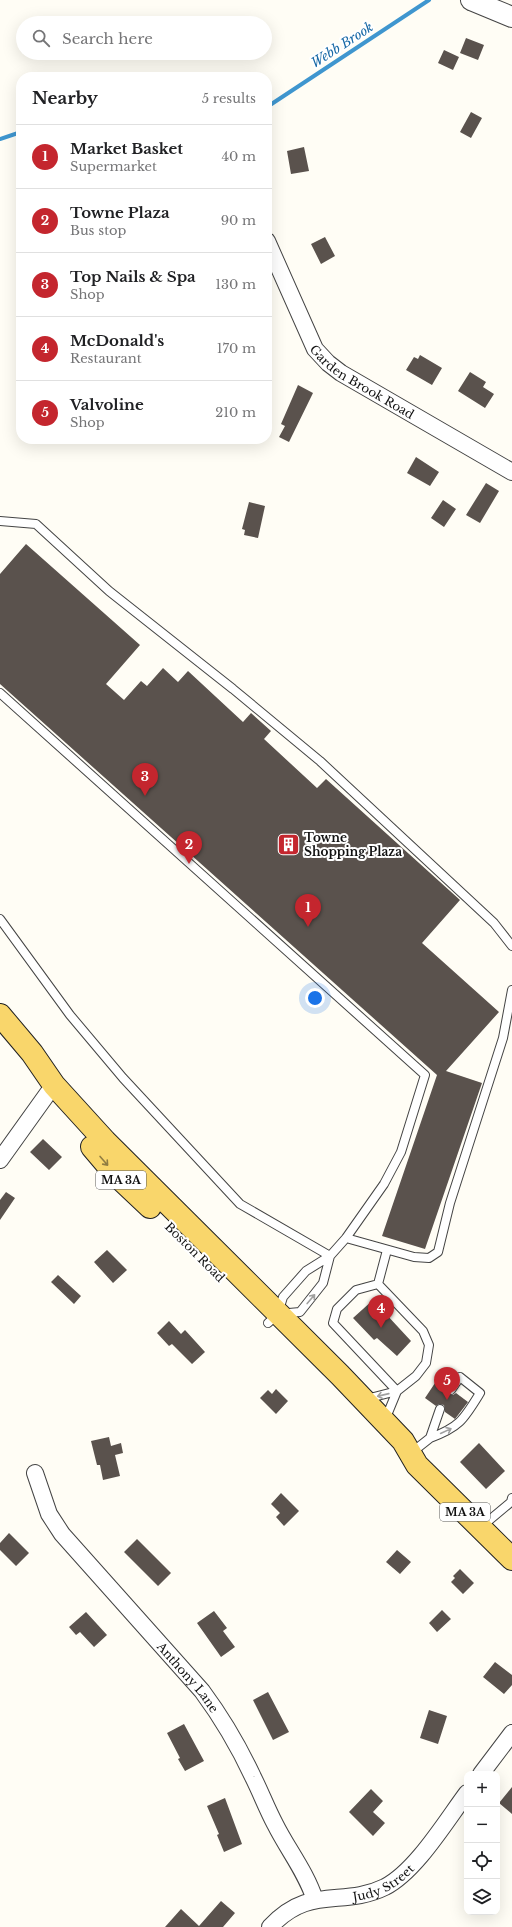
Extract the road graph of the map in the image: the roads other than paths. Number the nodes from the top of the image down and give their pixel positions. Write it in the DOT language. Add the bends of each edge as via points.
graph roads {
  1 [pos="471,0"];
  2 [pos="512,17"];
  3 [pos="272,252"];
  4 [pos="512,472"];
  5 [pos="0,521"];
  6 [pos="0,693"];
  7 [pos="0,919"];
  8 [pos="512,946"];
  9 [pos="512,990"];
  10 [pos="0,1015"];
  11 [pos="48,1093"];
  12 [pos="0,1160"];
  13 [pos="346,1238"];
  14 [pos="387,1250"];
  15 [pos="330,1256"];
  16 [pos="378,1284"];
  17 [pos="273,1319"];
  18 [pos="451,1390"];
  19 [pos="397,1391"];
  20 [pos="363,1399"];
  21 [pos="440,1409"];
  22 [pos="385,1421"];
  23 [pos="430,1438"];
  24 [pos="414,1459"];
  25 [pos="35,1473"];
  26 [pos="512,1501"];
  27 [pos="480,1527"];
  28 [pos="512,1558"];
  29 [pos="512,1733"];
  30 [pos="483,1771"];
  31 [pos="464,1797"];
  32 [pos="314,1900"];
  33 [pos="270,1927"];
  1 -- 2 [label="street"];
  3 -- 4 [label="street, Garden Brook Road" via="315,349 328,363"];
  5 -- 8 [label="lane" via="36,524 109,591 320,761 494,923"];
  6 -- 13 [label="lane" via="424,1075 401,1152 384,1184"];
  7 -- 15 [label="lane" via="70,1015 120,1075 240,1204"];
  9 -- 14 [label="lane" via="503,1038 450,1203 438,1252 429,1258 414,1258"];
  10 -- 11 [label="main road, Boston Road / MA 3A" via="17,1048"];
  10 -- 17 [label="main road, Boston Road / MA 3A" via="32,1053 54,1085"];
  11 -- 12 [label="street"];
  11 -- 17 [label="main road, Boston Road / MA 3A, one-way" via="114,1173"];
  13 -- 14 [label="lane"];
  13 -- 15 [label="lane"];
  14 -- 16 [label="lane"];
  15 -- 17 [label="lane" via="306,1271 283,1297"];
  17 -- 15 [label="lane, one-way" via="300,1312 323,1284"];
  16 -- 19 [label="lane" via="423,1331 429,1345 426,1363 416,1376"];
  16 -- 19 [label="lane" via="356,1290 337,1309 333,1323"];
  17 -- 20 [label="main road, Boston Road / MA 3A"];
  17 -- 24 [label="main road, Boston Road / MA 3A" via="397,1453"];
  23 -- 18 [label="lane, one-way" via="449,1431 462,1421 480,1393 460,1377"];
  19 -- 20 [label="lane, one-way"];
  19 -- 22 [label="lane"];
  20 -- 22 [label="main road, Boston Road / MA 3A"];
  21 -- 23 [label="lane"];
  22 -- 24 [label="main road, Boston Road / MA 3A" via="404,1440"];
  23 -- 24 [label="lane"];
  24 -- 27 [label="main road, Boston Road / MA 3A"];
  25 -- 32 [label="street, Anthony Lane" via="49,1514 62,1534 202,1691 230,1731 275,1825 308,1881"];
  26 -- 27 [label="lane"];
  27 -- 28 [label="main road, Boston Road / MA 3A"];
  29 -- 30 [label="street"];
  31 -- 32 [label="street, Judy Street" via="397,1880 365,1894"];
  32 -- 33 [label="street, Judy Street" via="288,1911"];
}
